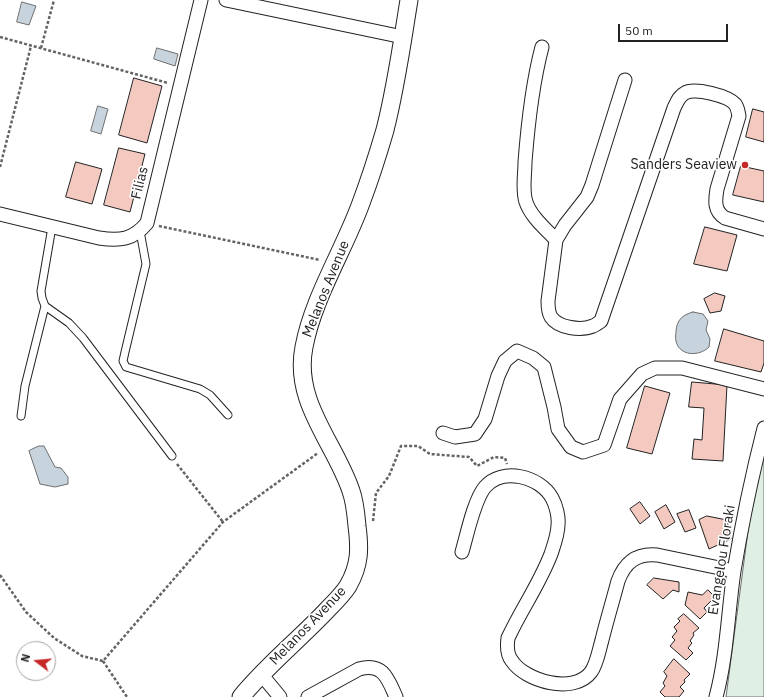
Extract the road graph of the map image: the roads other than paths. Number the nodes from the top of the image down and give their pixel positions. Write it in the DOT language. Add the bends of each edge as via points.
graph roads {
  1 [pos="201,0"];
  2 [pos="226,0"];
  3 [pos="409,0"];
  4 [pos="403,37"];
  5 [pos="542,47"];
  6 [pos="625,80"];
  7 [pos="0,214"];
  8 [pos="52,226"];
  9 [pos="144,227"];
  10 [pos="764,229"];
  11 [pos="556,240"];
  12 [pos="45,306"];
  13 [pos="764,389"];
  14 [pos="228,415"];
  15 [pos="21,416"];
  16 [pos="764,428"];
  17 [pos="443,433"];
  18 [pos="172,456"];
  19 [pos="462,552"];
  20 [pos="734,571"];
  21 [pos="261,674"];
  22 [pos="241,697"];
  23 [pos="280,697"];
  24 [pos="308,697"];
  25 [pos="396,697"];
  26 [pos="716,697"];
  1 -- 9 [label="street, Filias"];
  2 -- 4 [label="street"];
  3 -- 4 [label="street, Melanos Avenue"];
  4 -- 21 [label="street, Melanos Avenue" via="385,129 360,205 316,307 303,348 305,389 312,412 342,468 352,493 360,545 358,560 347,588 320,618"];
  5 -- 11 [label="street" via="529,113 525,200 529,211"];
  6 -- 11 [label="street" via="587,197"];
  7 -- 8 [label="street"];
  8 -- 9 [label="street" via="115,240 130,237"];
  8 -- 12 [label="lane" via="41,290"];
  9 -- 14 [label="lane" via="146,264 123,361 126,367 200,389 210,395"];
  10 -- 11 [label="street" via="725,218 716,208 717,189 738,109 725,98 691,91 679,98 674,108 604,314 601,321 594,326 578,329 556,322 551,317 548,301"];
  12 -- 15 [label="lane" via="25,386"];
  12 -- 18 [label="lane" via="69,323 83,338"];
  13 -- 17 [label="street" via="682,368 655,368 642,374 620,399 604,445 583,452 571,447 558,428 544,367 533,358 516,351 505,361 485,419 476,434 455,437"];
  16 -- 20 [label="street, Evangelou Floraki"];
  19 -- 20 [label="street" via="480,492 491,481 509,475 523,477 535,482 552,498 558,525 554,546 544,573 508,638 507,648 510,660 528,675 551,683 564,684 579,681 591,672 621,572 631,561 647,554"];
  20 -- 26 [label="street, Evangelou Floraki"];
  21 -- 22 [label="street, Melanos Avenue"];
  21 -- 23 [label="street"];
  24 -- 25 [label="street" via="359,669 368,667 386,674"];
}
